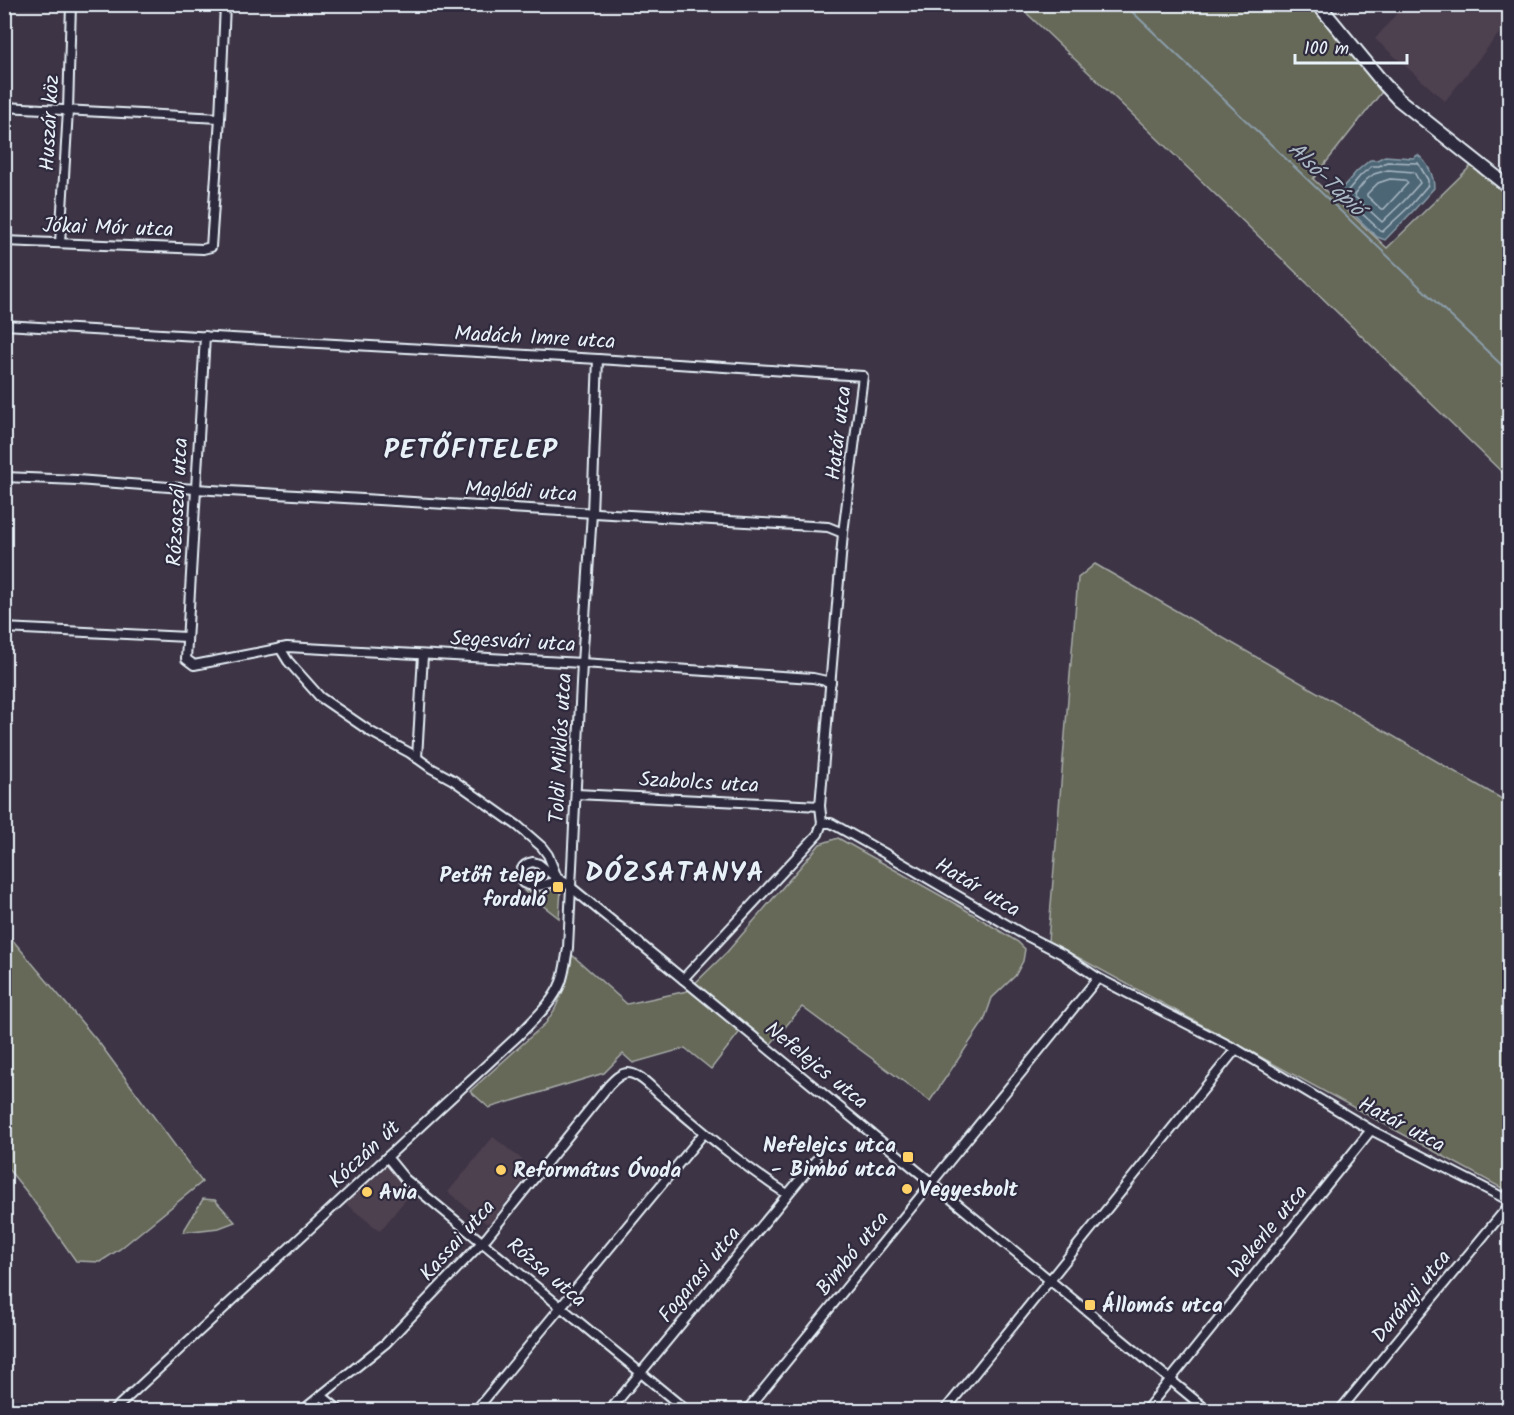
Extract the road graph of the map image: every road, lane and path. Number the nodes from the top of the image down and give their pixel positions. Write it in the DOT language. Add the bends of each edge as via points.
graph roads {
  1 [pos="71,4"];
  2 [pos="225,4"];
  3 [pos="1318,4"];
  4 [pos="4,107"];
  5 [pos="69,110"];
  6 [pos="220,118"];
  7 [pos="1509,188"];
  8 [pos="4,241"];
  9 [pos="60,243"];
  10 [pos="4,325"];
  11 [pos="205,336"];
  12 [pos="598,359"];
  13 [pos="863,376"];
  14 [pos="4,477"];
  15 [pos="195,489"];
  16 [pos="592,513"];
  17 [pos="843,533"];
  18 [pos="4,628"];
  19 [pos="187,637"];
  20 [pos="280,648"];
  21 [pos="423,655"];
  22 [pos="582,663"];
  23 [pos="194,665"];
  24 [pos="831,682"];
  25 [pos="417,758"];
  26 [pos="576,794"];
  27 [pos="820,806"];
  28 [pos="822,823"];
  29 [pos="559,878"];
  30 [pos="569,885"];
  31 [pos="1098,978"];
  32 [pos="683,979"];
  33 [pos="1236,1049"];
  34 [pos="1371,1130"];
  35 [pos="704,1133"];
  36 [pos="387,1158"];
  37 [pos="816,1160"];
  38 [pos="932,1183"];
  39 [pos="787,1194"];
  40 [pos="1509,1202"];
  41 [pos="482,1241"];
  42 [pos="1050,1281"];
  43 [pos="561,1307"];
  44 [pos="641,1373"];
  45 [pos="1171,1381"];
  46 [pos="322,1396"];
  47 [pos="114,1410"];
  48 [pos="303,1410"];
  49 [pos="339,1410"];
  50 [pos="476,1410"];
  51 [pos="610,1410"];
  52 [pos="686,1410"];
  53 [pos="747,1410"];
  54 [pos="945,1410"];
  55 [pos="1146,1410"];
  56 [pos="1207,1410"];
  57 [pos="1340,1410"];
  1 -- 5 [label="street, Huszár köz"];
  2 -- 6 [label="street"];
  3 -- 7 [label="main road" via="1398,99"];
  4 -- 5 [label="street"];
  5 -- 6 [label="street"];
  5 -- 9 [label="street, Huszár köz"];
  6 -- 9 [label="street, Jókai Mór utca" via="211,248"];
  8 -- 9 [label="street, Jókai Mór utca"];
  10 -- 11 [label="street, Madách Imre utca"];
  11 -- 12 [label="street, Madách Imre utca"];
  11 -- 15 [label="street, Rózsaszál utca"];
  12 -- 13 [label="street, Madách Imre utca"];
  12 -- 16 [label="street, Toldi Miklós utca"];
  13 -- 17 [label="street, Határ utca"];
  14 -- 15 [label="street, Maglódi utca"];
  15 -- 16 [label="street, Maglódi utca"];
  15 -- 19 [label="street, Rózsaszál utca"];
  16 -- 17 [label="street, Maglódi utca" via="828,526"];
  16 -- 22 [label="street, Toldi Miklós utca"];
  17 -- 24 [label="street, Határ utca"];
  18 -- 19 [label="street"];
  19 -- 23 [label="street, Rózsaszál utca" via="186,659"];
  20 -- 21 [label="street, Segesvári utca"];
  20 -- 23 [label="street, Segesvári utca"];
  20 -- 25 [label="street" via="320,697"];
  21 -- 22 [label="street, Segesvári utca"];
  21 -- 25 [label="street"];
  22 -- 24 [label="street, Segesvári utca"];
  22 -- 26 [label="street, Toldi Miklós utca"];
  24 -- 27 [label="street, Határ utca"];
  25 -- 29 [label="street" via="518,826 542,847"];
  26 -- 27 [label="street, Szabolcs utca"];
  26 -- 30 [label="street, Toldi Miklós utca"];
  27 -- 28 [label="street, Határ utca"];
  28 -- 31 [label="street, Határ utca" via="831,823"];
  28 -- 32 [label="street" via="819,834"];
  29 -- 30 [label="street, Nefelejcs utca"];
  29 -- 30 [label="street, Nefelejcs utca" via="533,862 520,870 523,884 529,886 556,882"];
  30 -- 32 [label="street, Nefelejcs utca"];
  30 -- 36 [label="street, Kóczán út" via="568,948 561,981 552,997 519,1035"];
  31 -- 33 [label="street, Határ utca"];
  31 -- 38 [label="street, Bimbó utca"];
  32 -- 38 [label="street, Nefelejcs utca"];
  33 -- 34 [label="street, Határ utca"];
  33 -- 42 [label="street"];
  34 -- 40 [label="street, Határ utca"];
  34 -- 45 [label="street, Wekerle utca"];
  35 -- 39 [label="street"];
  35 -- 41 [label="street, Kassai utca" via="635,1074 619,1076"];
  35 -- 43 [label="street"];
  36 -- 41 [label="street, Rózsa utca" via="405,1179"];
  36 -- 47 [label="street, Kóczán út"];
  37 -- 39 [label="street, Fogarasi utca"];
  38 -- 42 [label="street, Nefelejcs utca"];
  38 -- 53 [label="street, Bimbó utca"];
  39 -- 44 [label="street, Fogarasi utca"];
  40 -- 57 [label="street, Darányi utca"];
  41 -- 43 [label="street, Rózsa utca"];
  41 -- 46 [label="street, Kassai utca" via="386,1343"];
  42 -- 45 [label="street, Nefelejcs utca"];
  42 -- 54 [label="street"];
  43 -- 44 [label="street, Rózsa utca"];
  43 -- 50 [label="street"];
  44 -- 51 [label="street, Fogarasi utca"];
  44 -- 52 [label="street, Rózsa utca"];
  45 -- 55 [label="street, Wekerle utca"];
  45 -- 56 [label="street, Nefelejcs utca"];
  46 -- 48 [label="street, Kassai utca"];
  46 -- 49 [label="street"];
}
